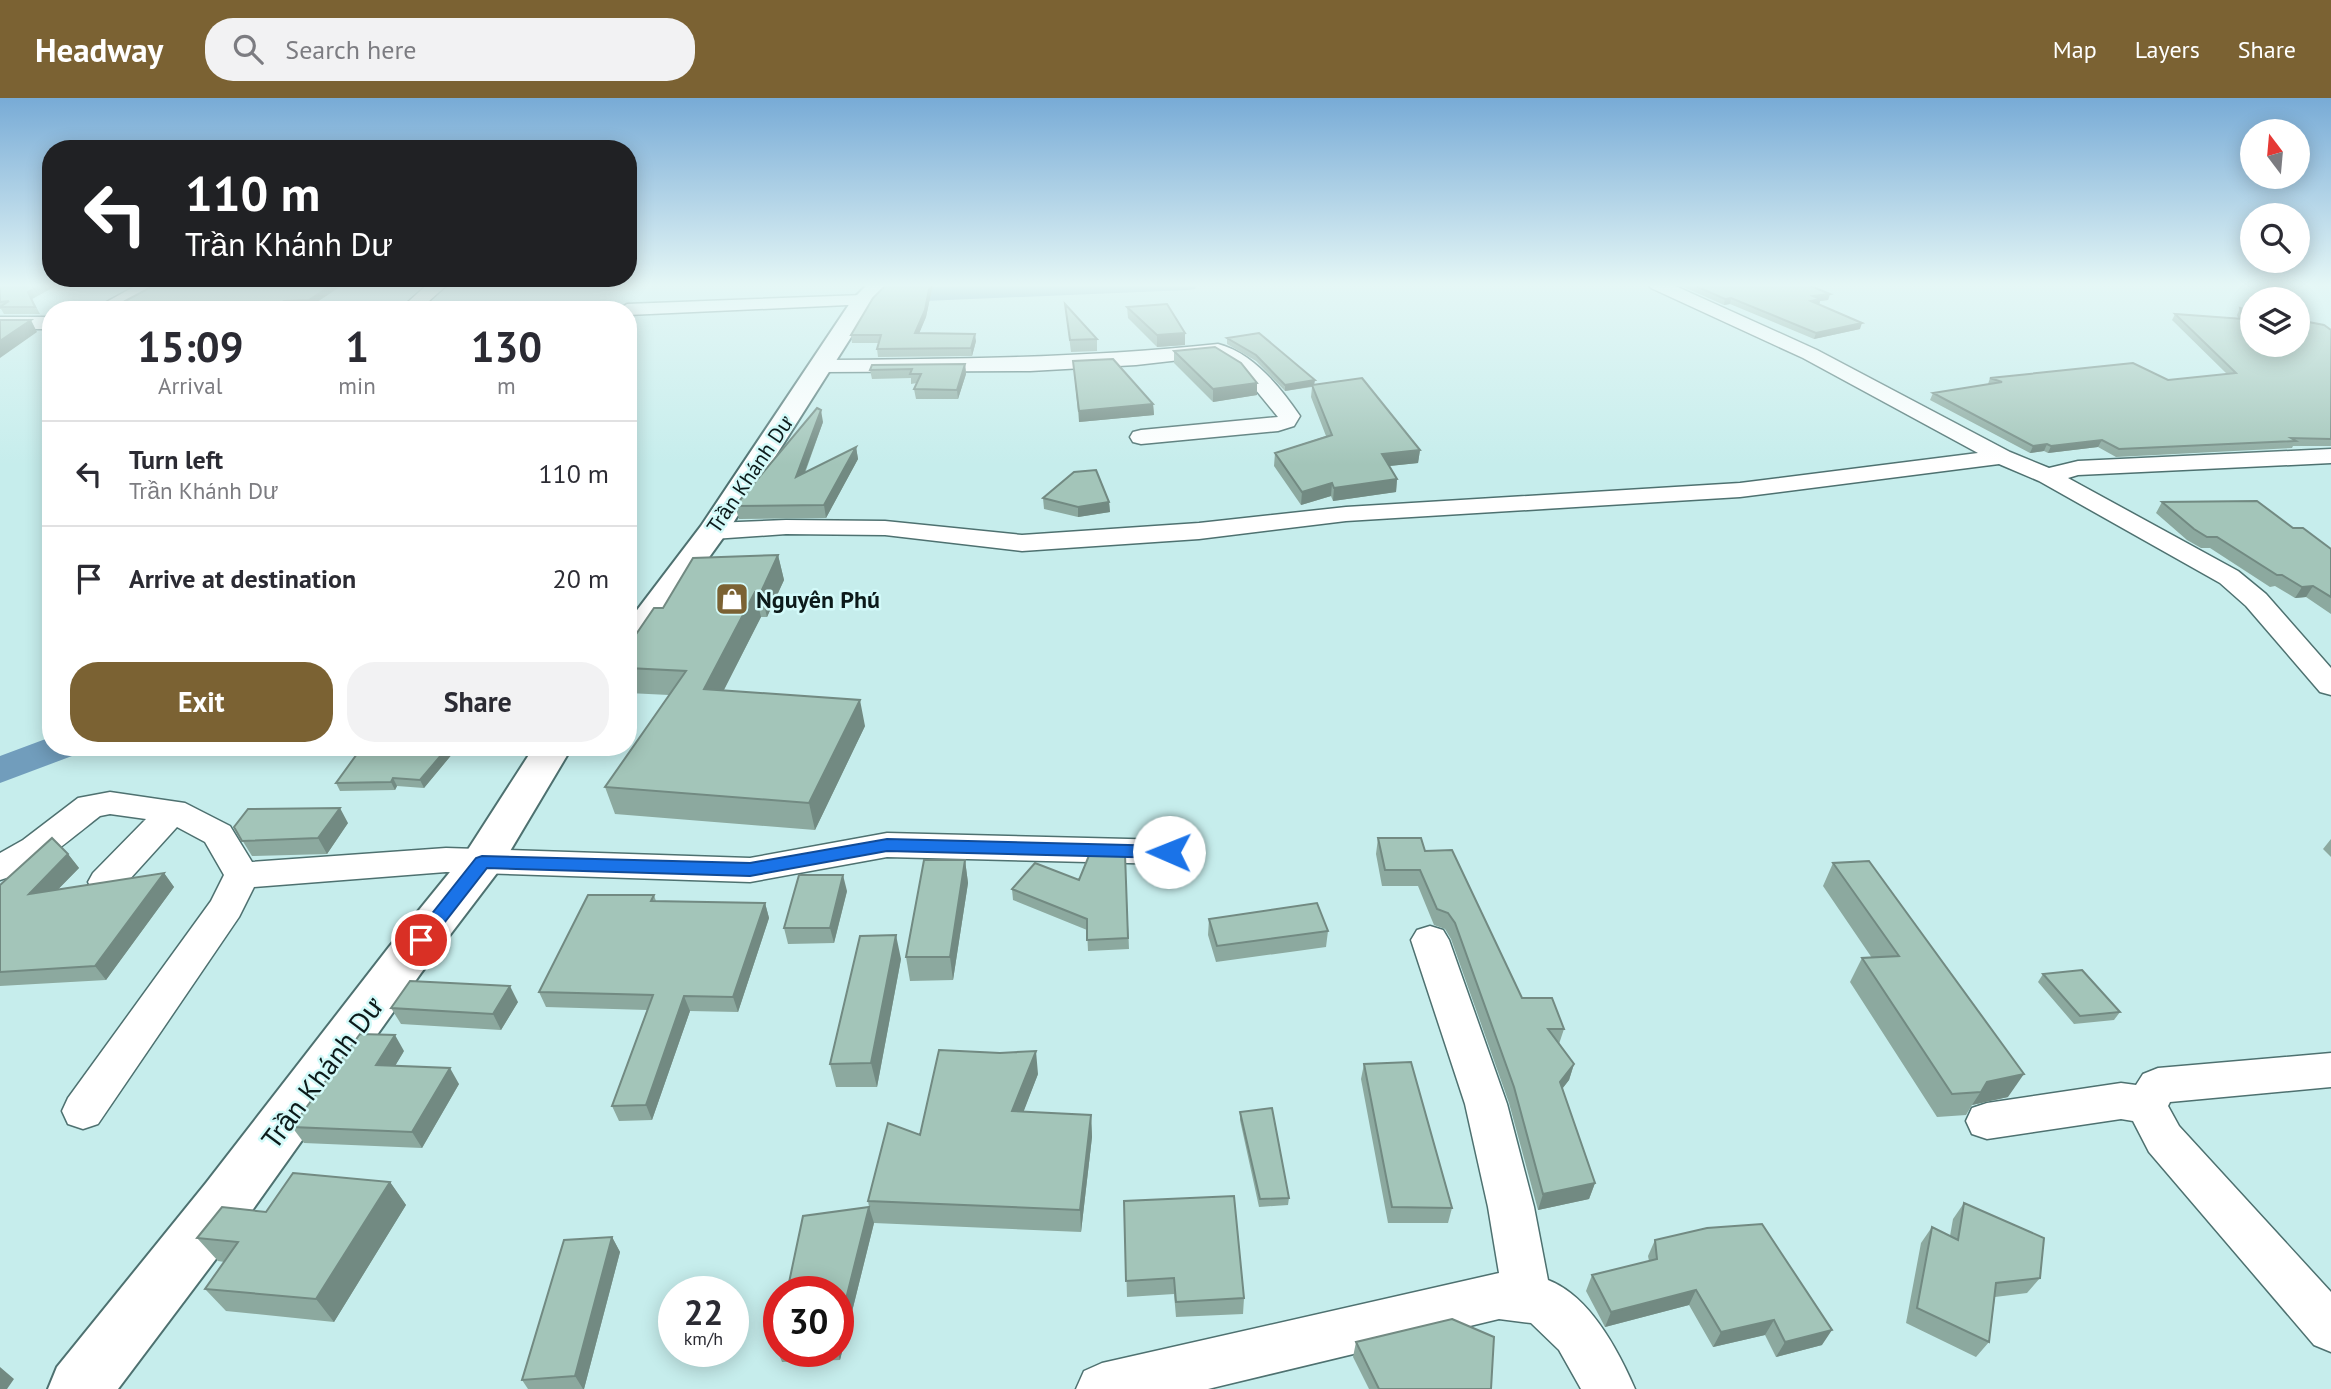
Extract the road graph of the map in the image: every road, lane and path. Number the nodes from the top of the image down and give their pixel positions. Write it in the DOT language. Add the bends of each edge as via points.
graph roads {
  1 [pos="836,344"];
  2 [pos="1789,344"];
  3 [pos="822,366"];
  4 [pos="1141,437"];
  5 [pos="2331,456"];
  6 [pos="2002,457"];
  7 [pos="2047,476"];
  8 [pos="713,531"];
  9 [pos="637,634"];
  10 [pos="2331,686"];
  11 [pos="547,756"];
  12 [pos="173,811"];
  13 [pos="1169,852"];
  14 [pos="482,862"];
  15 [pos="0,868"];
  16 [pos="242,875"];
  17 [pos="106,882"];
  18 [pos="1430,940"];
  19 [pos="2331,1070"];
  20 [pos="2146,1105"];
  21 [pos="83,1111"];
  22 [pos="1987,1121"];
  23 [pos="1528,1299"];
  24 [pos="2331,1328"];
  25 [pos="79,1389"];
  26 [pos="1102,1389"];
  27 [pos="1609,1389"];
  1 -- 3 [label="street, Trần Khánh Dư"];
  2 -- 6 [label="street"];
  3 -- 4 [label="street" via="1030,365 1218,350 1264,384 1289,416 1278,424"];
  3 -- 8 [label="street, Trần Khánh Dư"];
  5 -- 7 [label="street" via="2078,468"];
  6 -- 7 [label="street"];
  6 -- 8 [label="street" via="1740,490 1346,514 1199,531 1022,543 886,527"];
  7 -- 10 [label="street" via="2229,577 2256,600"];
  8 -- 9 [label="street, Trần Khánh Dư"];
  11 -- 14 [label="street, Trần Khánh Dư"];
  12 -- 15 [label="street" via="110,803 90,806 36,849"];
  12 -- 16 [label="street" via="218,834"];
  12 -- 17 [label="street"];
  13 -- 14 [label="street" via="887,845 750,870"];
  14 -- 16 [label="street" via="446,860"];
  14 -- 25 [label="street, Trần Khánh Dư"];
  16 -- 21 [label="street" via="226,908"];
  18 -- 23 [label="street" via="1486,1104"];
  19 -- 20 [label="street" via="2158,1086"];
  20 -- 22 [label="street" via="2121,1101"];
  20 -- 24 [label="street" via="2164,1139"];
  23 -- 26 [label="street" via="1499,1296"];
  23 -- 27 [label="street" via="1543,1301 1576,1333"];
}
